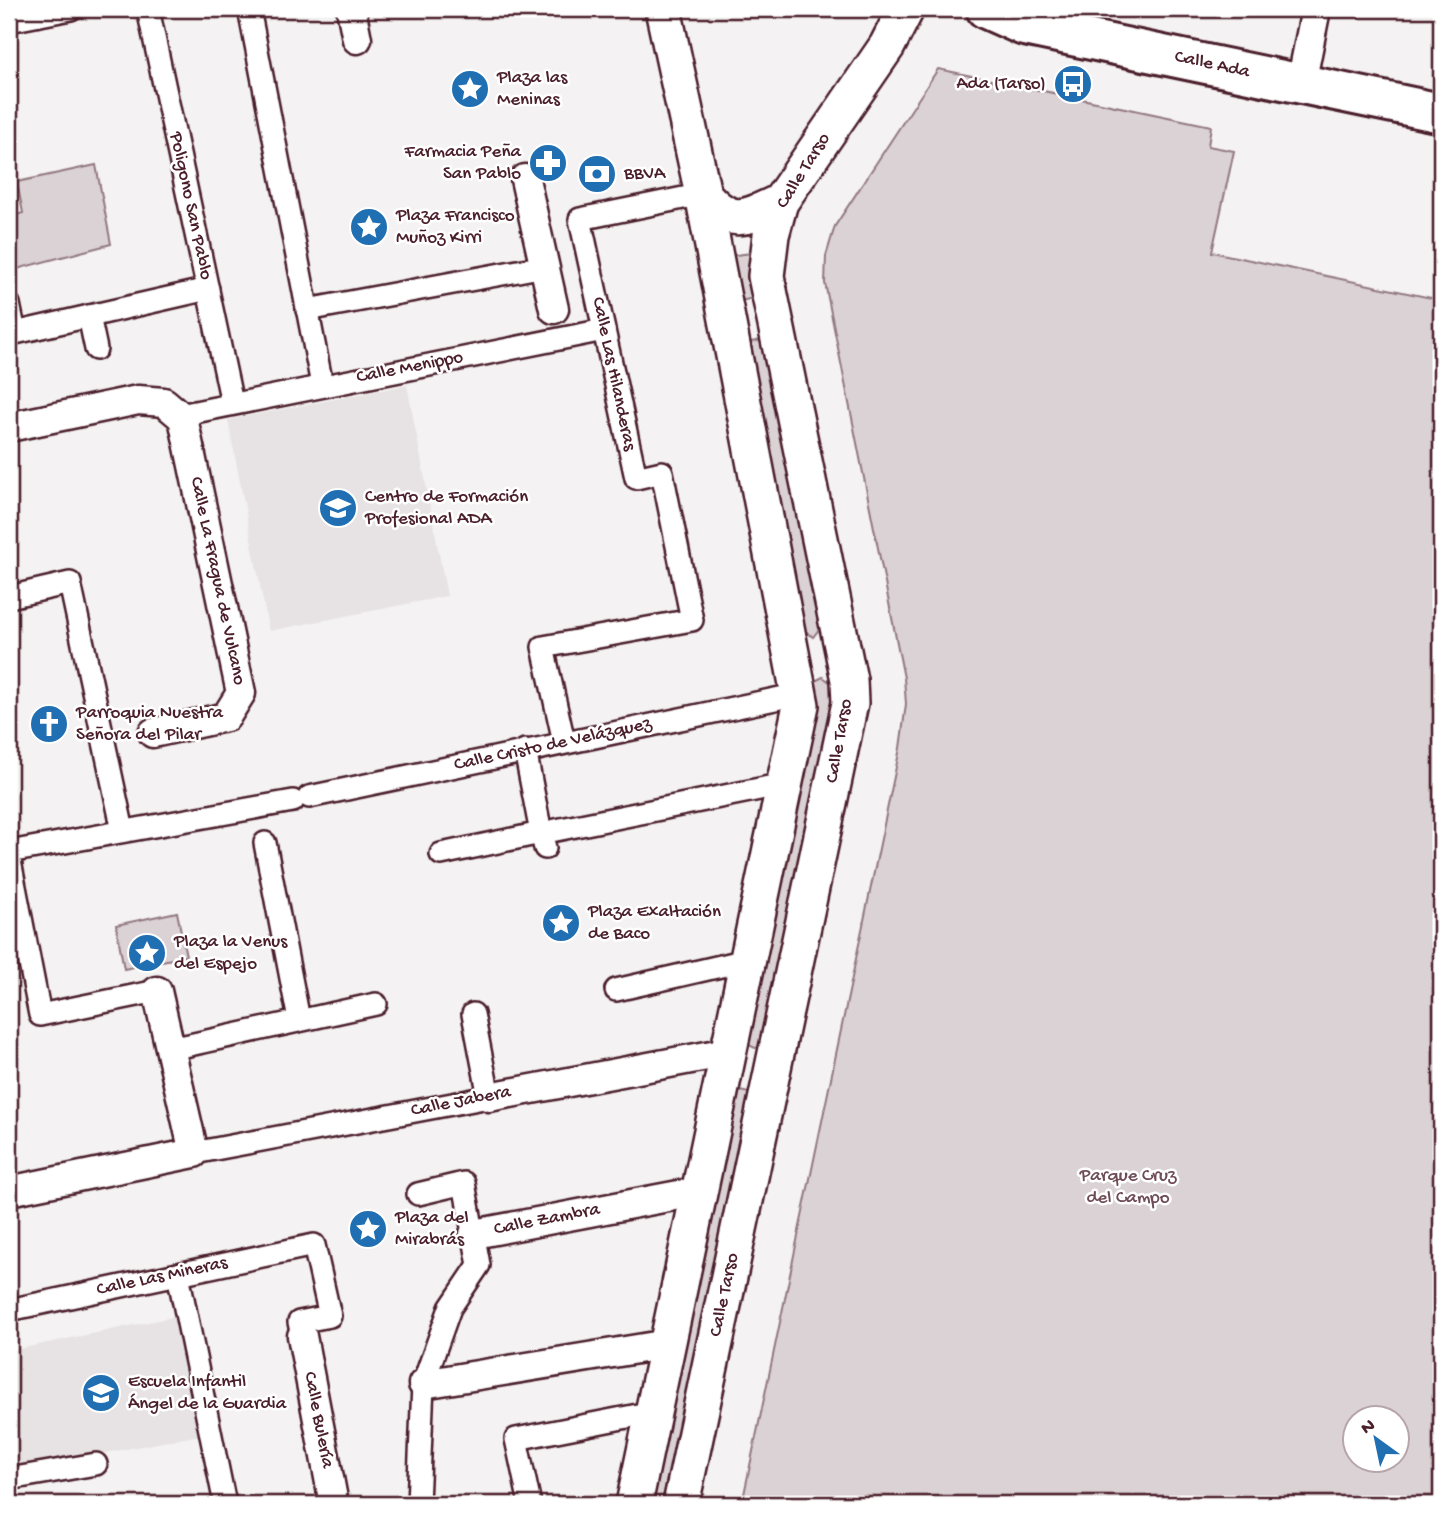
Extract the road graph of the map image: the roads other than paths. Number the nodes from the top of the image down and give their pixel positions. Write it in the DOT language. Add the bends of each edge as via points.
graph roads {
  1 [pos="71,9"];
  2 [pos="148,9"];
  3 [pos="249,9"];
  4 [pos="351,9"];
  5 [pos="663,9"];
  6 [pos="906,9"];
  7 [pos="986,9"];
  8 [pos="1316,9"];
  9 [pos="9,21"];
  10 [pos="357,39"];
  11 [pos="1301,84"];
  12 [pos="1441,113"];
  13 [pos="526,179"];
  14 [pos="704,194"];
  15 [pos="780,202"];
  16 [pos="545,266"];
  17 [pos="208,289"];
  18 [pos="9,304"];
  19 [pos="554,309"];
  20 [pos="307,310"];
  21 [pos="89,316"];
  22 [pos="604,330"];
  23 [pos="559,339"];
  24 [pos="96,349"];
  25 [pos="322,385"];
  26 [pos="224,404"];
  27 [pos="180,415"];
  28 [pos="9,427"];
  29 [pos="9,597"];
  30 [pos="799,694"];
  31 [pos="153,733"];
  32 [pos="564,742"];
  33 [pos="525,750"];
  34 [pos="784,784"];
  35 [pos="258,807"];
  36 [pos="123,831"];
  37 [pos="543,840"];
  38 [pos="9,854"];
  39 [pos="441,854"];
  40 [pos="747,960"];
  41 [pos="616,990"];
  42 [pos="157,991"];
  43 [pos="376,1004"];
  44 [pos="473,1014"];
  45 [pos="299,1020"];
  46 [pos="171,1049"];
  47 [pos="728,1052"];
  48 [pos="489,1097"];
  49 [pos="194,1153"];
  50 [pos="9,1191"];
  51 [pos="700,1191"];
  52 [pos="418,1194"];
  53 [pos="474,1234"];
  54 [pos="178,1274"];
  55 [pos="9,1310"];
  56 [pos="302,1336"];
  57 [pos="668,1344"];
  58 [pos="423,1384"];
  59 [pos="653,1412"];
  60 [pos="96,1464"];
  61 [pos="9,1479"];
  62 [pos="225,1504"];
  63 [pos="334,1504"];
  64 [pos="418,1504"];
  65 [pos="530,1504"];
  66 [pos="634,1504"];
  67 [pos="681,1504"];
  1 -- 9 [label="street"];
  2 -- 17 [label="street, Poligono San Pablo"];
  3 -- 20 [label="street"];
  4 -- 10 [label="street"];
  5 -- 14 [label="street"];
  6 -- 15 [label="street, Calle Tarso" via="887,46"];
  7 -- 11 [label="main road, Calle Ada" via="1024,26"];
  8 -- 11 [label="street"];
  11 -- 12 [label="main road, Calle Ada"];
  13 -- 16 [label="street"];
  14 -- 15 [label="street" via="719,213 737,218"];
  14 -- 22 [label="street, Calle Las Hilanderas" via="580,219"];
  14 -- 30 [label="street"];
  15 -- 67 [label="street, Calle Tarso" via="766,276 850,703"];
  16 -- 19 [label="street"];
  16 -- 20 [label="street"];
  17 -- 21 [label="street"];
  17 -- 26 [label="street, Poligono San Pablo"];
  18 -- 21 [label="street" via="15,333"];
  19 -- 23 [label="street"];
  20 -- 25 [label="street"];
  21 -- 24 [label="street"];
  22 -- 23 [label="street, Calle Menippo"];
  22 -- 32 [label="street, Calle Las Hilanderas" via="636,478 662,472 691,620 543,647"];
  23 -- 25 [label="street, Calle Menippo"];
  25 -- 26 [label="street, Calle Menippo"];
  26 -- 27 [label="street, Calle Menippo"];
  27 -- 28 [label="street" via="164,402 138,400"];
  27 -- 31 [label="street, Calle La Fragua de Vulcano" via="241,693 226,717"];
  29 -- 36 [label="street" via="70,583"];
  30 -- 32 [label="street, Calle Cristo de Velázquez"];
  30 -- 34 [label="street" via="801,705"];
  32 -- 33 [label="street, Calle Cristo de Velázquez"];
  33 -- 35 [label="street, Calle Cristo de Velázquez"];
  33 -- 37 [label="street"];
  34 -- 37 [label="street"];
  34 -- 40 [label="street"];
  35 -- 36 [label="street, Calle Cristo de Velázquez"];
  35 -- 45 [label="street"];
  36 -- 38 [label="street, Calle Cristo de Velázquez"];
  37 -- 39 [label="street"];
  38 -- 42 [label="street" via="40,1015"];
  40 -- 41 [label="street"];
  40 -- 47 [label="street"];
  42 -- 46 [label="street"];
  43 -- 45 [label="street"];
  44 -- 48 [label="street"];
  45 -- 46 [label="street"];
  46 -- 49 [label="street"];
  47 -- 48 [label="street, Calle Jabera"];
  47 -- 51 [label="street"];
  48 -- 49 [label="street, Calle Jabera"];
  49 -- 50 [label="street, Calle Jabera"];
  51 -- 53 [label="street, Calle Zambra"];
  51 -- 57 [label="street"];
  52 -- 53 [label="street" via="464,1183"];
  53 -- 58 [label="street, Calle Zambra" via="480,1265 450,1308"];
  54 -- 55 [label="street, Calle Las Mineras"];
  54 -- 56 [label="street, Calle Las Mineras" via="314,1245 330,1316 299,1322"];
  54 -- 62 [label="street"];
  56 -- 63 [label="street, Calle Bulería"];
  57 -- 58 [label="street"];
  57 -- 59 [label="street"];
  58 -- 64 [label="street, Calle Zambra"];
  59 -- 65 [label="street" via="516,1439"];
  59 -- 66 [label="street"];
  60 -- 61 [label="street"];
}
